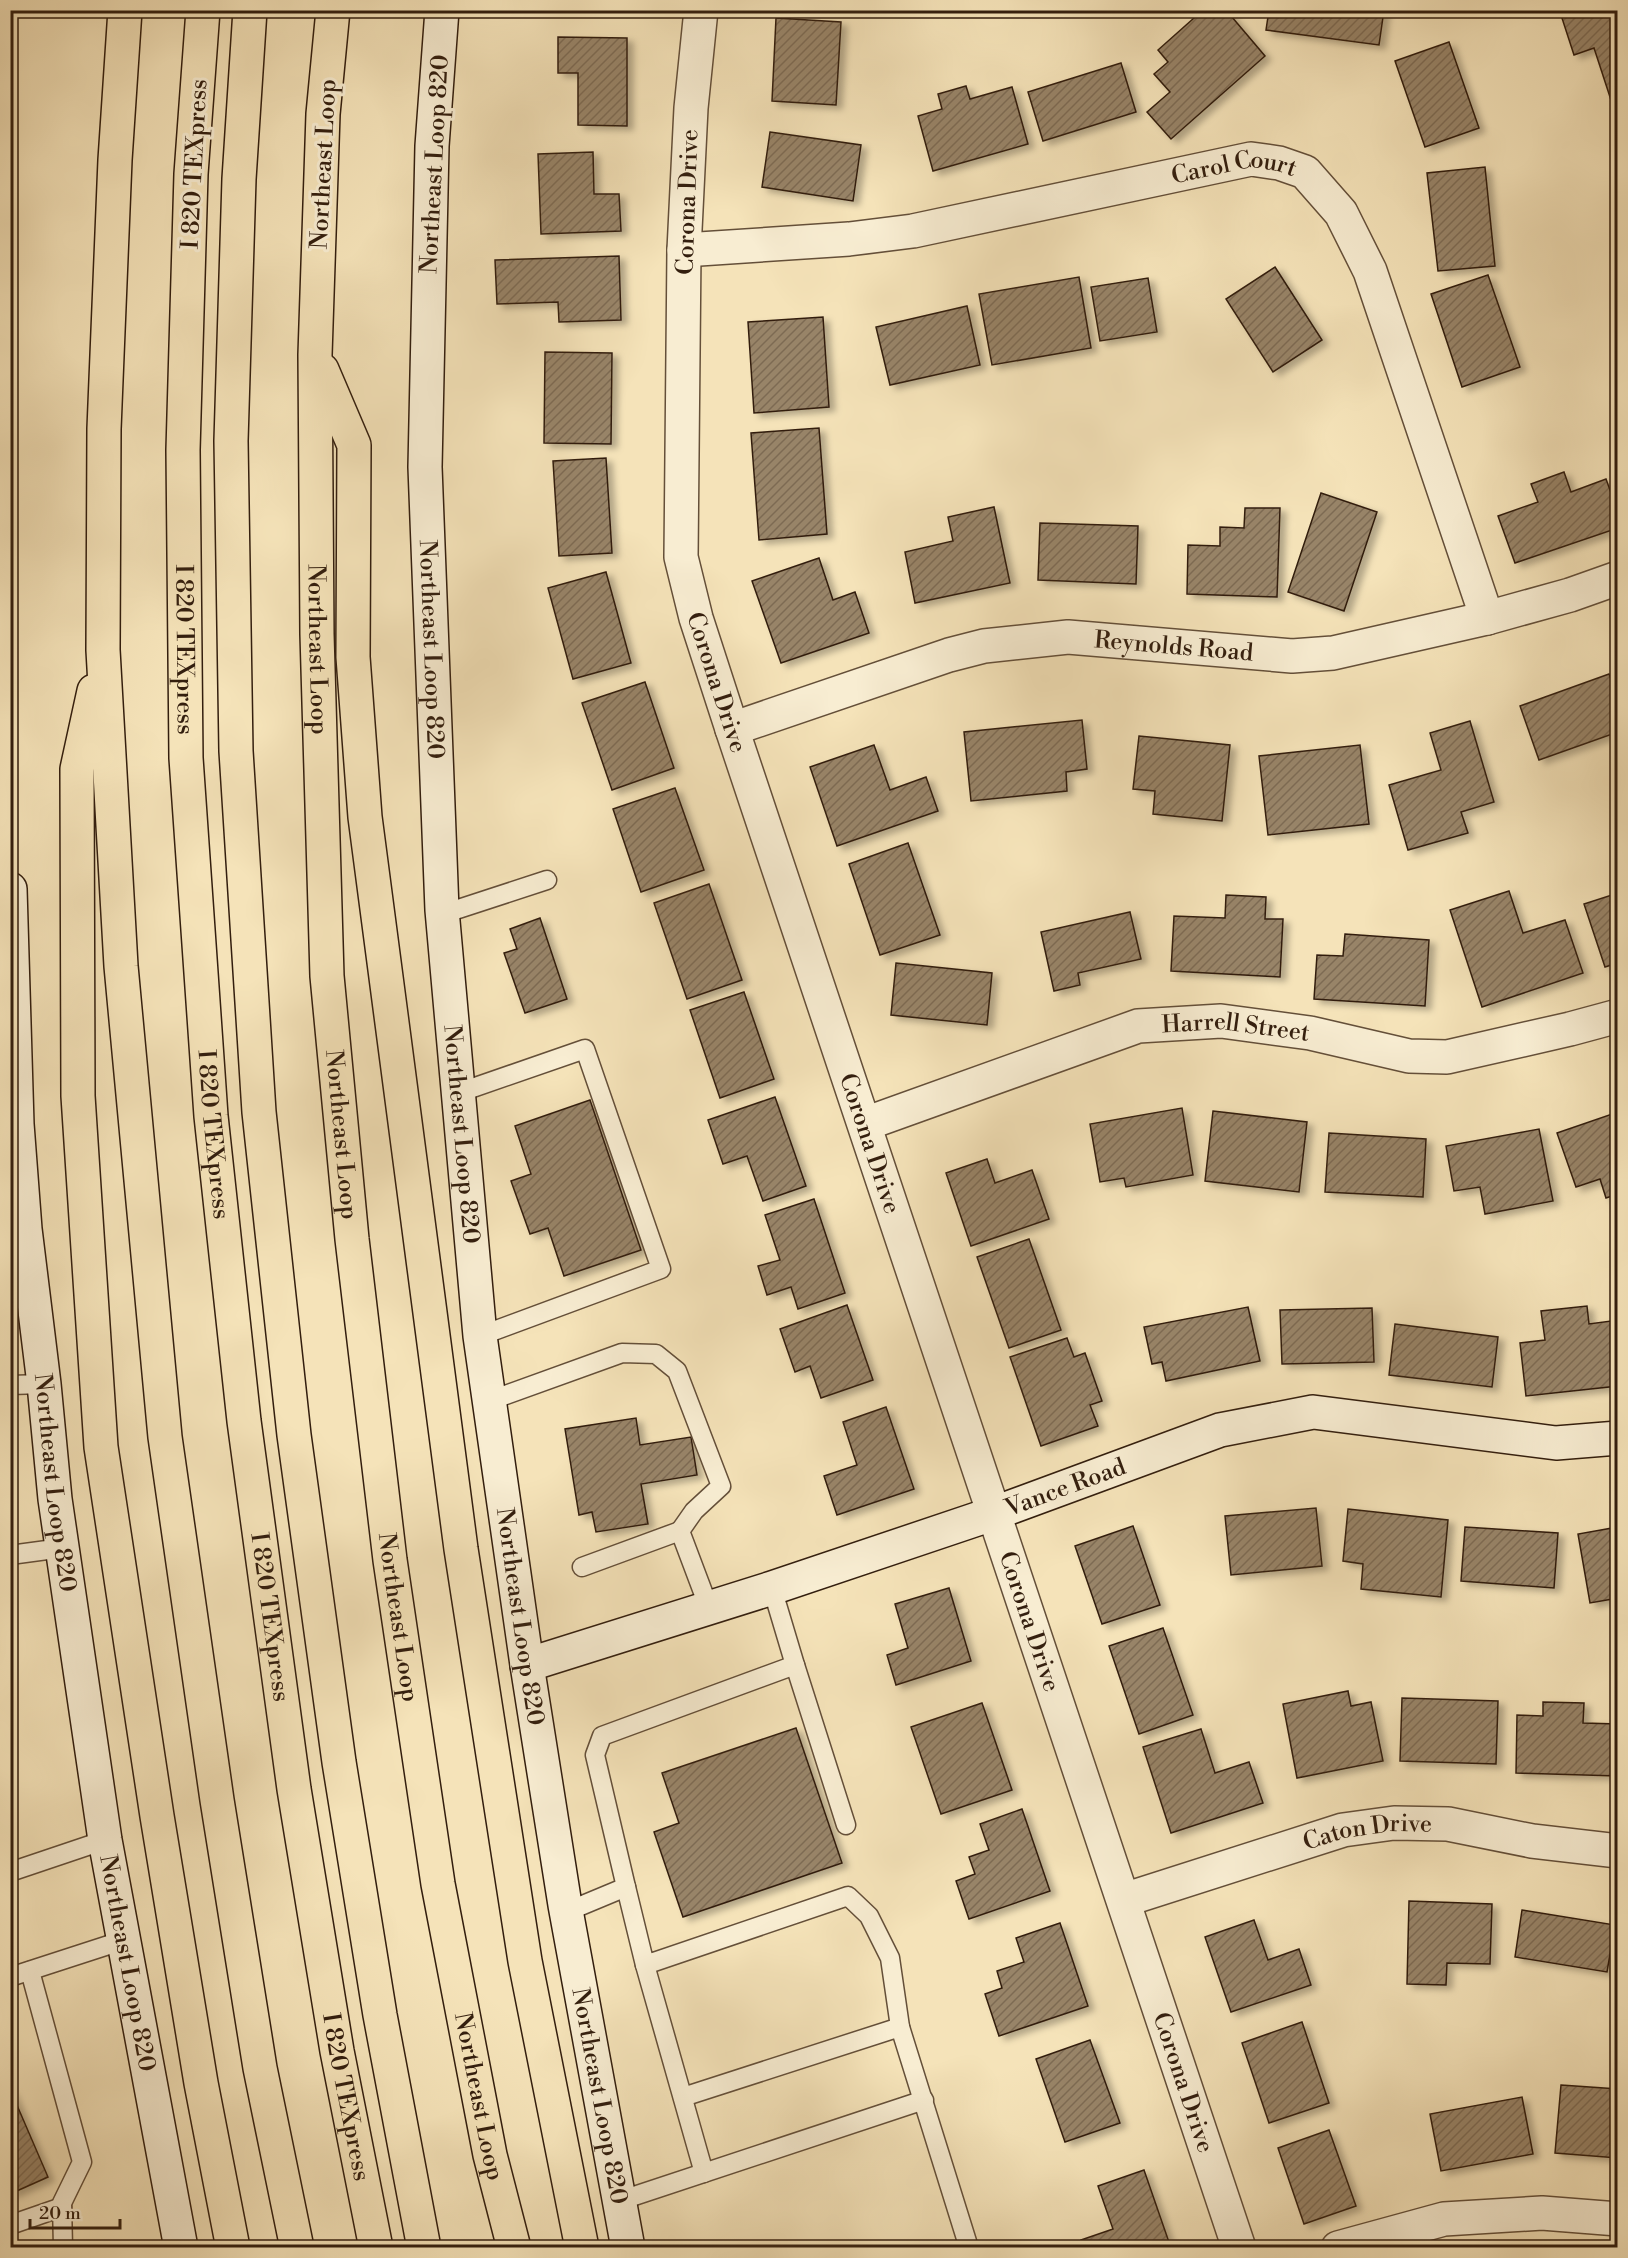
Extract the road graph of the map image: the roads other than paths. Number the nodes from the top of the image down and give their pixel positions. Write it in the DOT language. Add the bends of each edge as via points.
graph roads {
  1 [pos="125,10"];
  2 [pos="203,10"];
  3 [pos="250,10"];
  4 [pos="333,10"];
  5 [pos="442,10"];
  6 [pos="701,10"];
  7 [pos="684,250"];
  8 [pos="315,355"];
  9 [pos="1617,578"];
  10 [pos="1487,618"];
  11 [pos="103,650"];
  12 [pos="732,729"];
  13 [pos="547,880"];
  14 [pos="10,889"];
  15 [pos="443,914"];
  16 [pos="1617,1016"];
  17 [pos="458,1093"];
  18 [pos="865,1124"];
  19 [pos="18,1235"];
  20 [pos="480,1336"];
  21 [pos="44,1384"];
  22 [pos="10,1385"];
  23 [pos="489,1401"];
  24 [pos="1617,1438"];
  25 [pos="995,1513"];
  26 [pos="680,1531"];
  27 [pos="62,1548"];
  28 [pos="10,1555"];
  29 [pos="582,1567"];
  30 [pos="772,1588"];
  31 [pos="710,1608"];
  32 [pos="527,1665"];
  33 [pos="795,1665"];
  34 [pos="846,1825"];
  35 [pos="105,1840"];
  36 [pos="1617,1851"];
  37 [pos="10,1872"];
  38 [pos="626,1887"];
  39 [pos="1124,1900"];
  40 [pos="566,1912"];
  41 [pos="124,1940"];
  42 [pos="645,1965"];
  43 [pos="30,1971"];
  44 [pos="10,1977"];
  45 [pos="900,2027"];
  46 [pos="683,2097"];
  47 [pos="924,2100"];
  48 [pos="490,2155"];
  49 [pos="704,2173"];
  50 [pos="619,2201"];
  51 [pos="62,2206"];
  52 [pos="1617,2219"];
  53 [pos="10,2225"];
  54 [pos="63,2247"];
  55 [pos="181,2247"];
  56 [pos="233,2247"];
  57 [pos="297,2247"];
  58 [pos="376,2247"];
  59 [pos="424,2247"];
  60 [pos="501,2247"];
  61 [pos="514,2247"];
  62 [pos="582,2247"];
  63 [pos="628,2247"];
  64 [pos="969,2247"];
  65 [pos="1239,2247"];
  66 [pos="1338,2247"];
  1 -- 11 [label="highway" via="104,429"];
  2 -- 58 [label="highway, I 820 TEXpress" via="191,174 183,450 186,758 211,1116 244,1421 294,1789 337,2051"];
  3 -- 59 [label="highway, I 820 TEXpress" via="239,179 231,441 236,751 259,1112 294,1435 339,1762 380,2015"];
  4 -- 8 [label="highway, Northeast Loop" via="323,114"];
  5 -- 15 [label="street, Northeast Loop 820" via="432,157 425,467"];
  6 -- 7 [label="street, Corona Drive" via="691,108"];
  7 -- 10 [label="street, Carol Court" via="913,231 1251,159 1305,172 1341,213 1370,271"];
  7 -- 12 [label="street, Corona Drive" via="681,557"];
  8 -- 48 [label="highway, Northeast Loop" via="317,634 327,976 350,1228 390,1560 438,1884"];
  8 -- 62 [label="highway" via="354,446 353,657 365,817 461,1549 525,1961"];
  9 -- 10 [label="street, Reynolds Road"];
  10 -- 12 [label="street, Reynolds Road" via="1333,653 1292,656 1068,637 984,646"];
  11 -- 56 [label="highway" via="77,769 78,1096 101,1447 170,1897"];
  11 -- 57 [label="highway" via="121,966 165,1437 260,2068"];
  12 -- 18 [label="street, Corona Drive"];
  13 -- 15 [label="lane"];
  14 -- 19 [label="street, Northeast Loop 820"];
  15 -- 17 [label="street, Northeast Loop 820"];
  16 -- 18 [label="street, Harrell Street" via="1447,1057 1409,1056 1310,1033 1221,1021 1138,1026"];
  17 -- 20 [label="street, Northeast Loop 820"];
  17 -- 20 [label="lane" via="585,1049 661,1269"];
  18 -- 25 [label="street, Corona Drive"];
  19 -- 21 [label="street, Northeast Loop 820"];
  20 -- 23 [label="street, Northeast Loop 820"];
  21 -- 22 [label="lane"];
  21 -- 27 [label="street, Northeast Loop 820"];
  23 -- 26 [label="lane" via="622,1353 656,1354 677,1371 721,1486 694,1511"];
  23 -- 32 [label="street, Northeast Loop 820"];
  24 -- 25 [label="street, Vance Road" via="1556,1443 1313,1412 1220,1430"];
  25 -- 30 [label="street, Vance Road"];
  25 -- 39 [label="street, Corona Drive"];
  26 -- 29 [label="lane"];
  26 -- 31 [label="lane"];
  27 -- 28 [label="lane"];
  27 -- 35 [label="street, Northeast Loop 820"];
  30 -- 31 [label="street, Vance Road"];
  30 -- 33 [label="lane"];
  31 -- 32 [label="street, Vance Road"];
  32 -- 40 [label="street, Northeast Loop 820"];
  33 -- 34 [label="lane"];
  33 -- 38 [label="lane" via="602,1736 595,1755"];
  35 -- 37 [label="lane"];
  35 -- 41 [label="street, Northeast Loop 820"];
  36 -- 39 [label="street, Caton Drive" via="1532,1841 1448,1824 1394,1823 1343,1830"];
  38 -- 40 [label="lane"];
  38 -- 42 [label="lane"];
  39 -- 65 [label="street, Corona Drive"];
  40 -- 50 [label="street, Northeast Loop 820"];
  41 -- 43 [label="lane"];
  41 -- 55 [label="street, Northeast Loop 820"];
  42 -- 45 [label="lane" via="848,1896 869,1916 890,1958"];
  42 -- 46 [label="lane"];
  43 -- 44 [label="lane"];
  43 -- 51 [label="lane" via="82,2162"];
  45 -- 46 [label="lane"];
  45 -- 47 [label="lane"];
  46 -- 49 [label="lane"];
  47 -- 49 [label="lane"];
  47 -- 64 [label="lane"];
  48 -- 60 [label="highway"];
  48 -- 61 [label="highway, Northeast Loop"];
  49 -- 50 [label="lane"];
  50 -- 63 [label="street, Northeast Loop 820"];
  51 -- 53 [label="lane"];
  51 -- 54 [label="lane"];
  52 -- 66 [label="street" via="1542,2213 1444,2219"];
}
